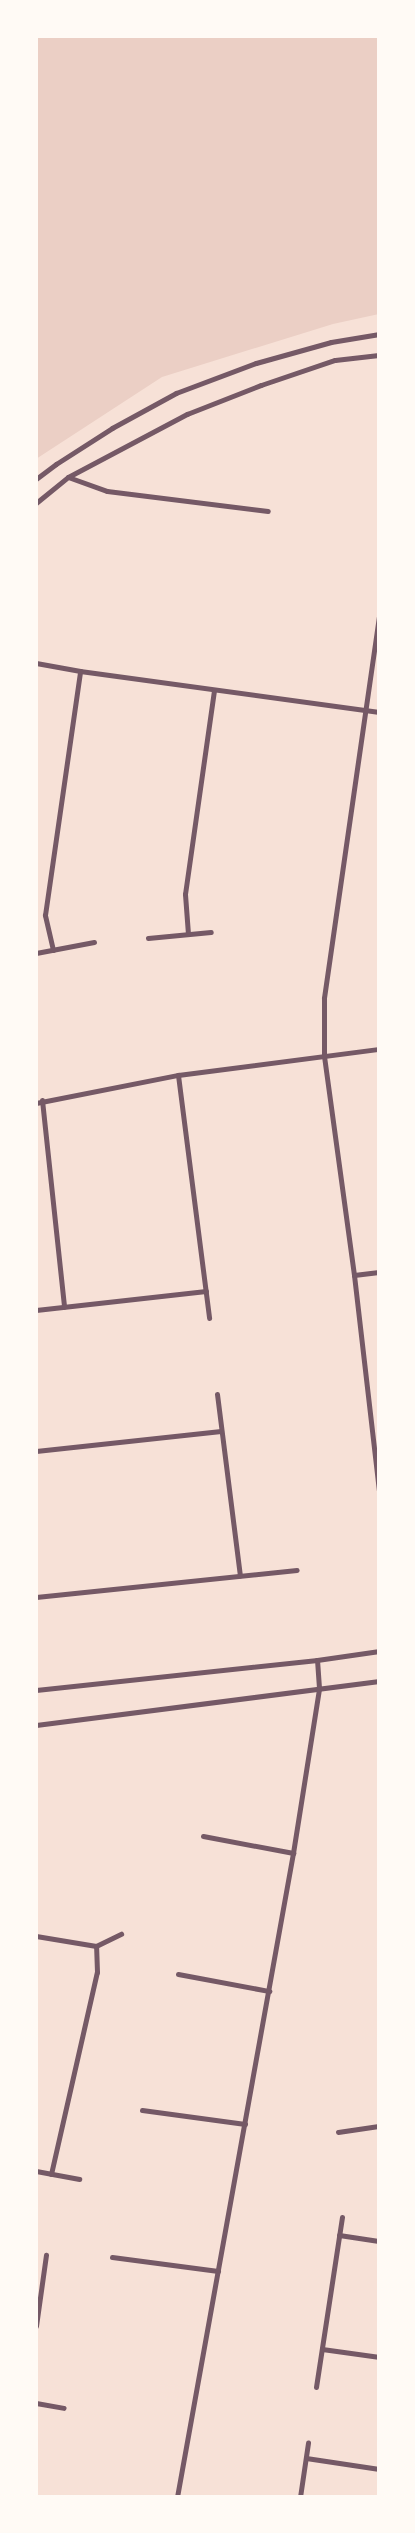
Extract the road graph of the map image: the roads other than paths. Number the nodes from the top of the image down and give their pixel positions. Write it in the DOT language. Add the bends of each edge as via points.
graph roads {
  1 [pos="379,334"];
  2 [pos="379,355"];
  3 [pos="68,477"];
  4 [pos="36,479"];
  5 [pos="36,503"];
  6 [pos="268,511"];
  7 [pos="379,616"];
  8 [pos="36,663"];
  9 [pos="80,671"];
  10 [pos="214,690"];
  11 [pos="365,710"];
  12 [pos="379,712"];
  13 [pos="212,932"];
  14 [pos="188,934"];
  15 [pos="148,938"];
  16 [pos="94,942"];
  17 [pos="53,950"];
  18 [pos="36,953"];
  19 [pos="379,1050"];
  20 [pos="324,1056"];
  21 [pos="178,1075"];
  22 [pos="39,1102"];
  23 [pos="379,1272"];
  24 [pos="354,1275"];
  25 [pos="206,1291"];
  26 [pos="64,1306"];
  27 [pos="36,1310"];
  28 [pos="210,1318"];
  29 [pos="217,1394"];
  30 [pos="379,1413"];
  31 [pos="370,1414"];
  32 [pos="221,1431"];
  33 [pos="36,1452"];
  34 [pos="379,1492"];
  35 [pos="297,1570"];
  36 [pos="240,1576"];
  37 [pos="36,1597"];
  38 [pos="379,1651"];
  39 [pos="317,1660"];
  40 [pos="379,1681"];
  41 [pos="319,1688"];
  42 [pos="36,1690"];
  43 [pos="36,1725"];
  44 [pos="203,1836"];
  45 [pos="293,1853"];
  46 [pos="121,1934"];
  47 [pos="36,1936"];
  48 [pos="96,1946"];
  49 [pos="178,1974"];
  50 [pos="268,1991"];
  51 [pos="142,2110"];
  52 [pos="245,2124"];
  53 [pos="379,2126"];
  54 [pos="338,2132"];
  55 [pos="36,2171"];
  56 [pos="51,2174"];
  57 [pos="80,2180"];
  58 [pos="342,2217"];
  59 [pos="339,2235"];
  60 [pos="379,2241"];
  61 [pos="46,2255"];
  62 [pos="112,2257"];
  63 [pos="218,2271"];
  64 [pos="39,2285"];
  65 [pos="36,2326"];
  66 [pos="322,2349"];
  67 [pos="379,2357"];
  68 [pos="316,2387"];
  69 [pos="36,2403"];
  70 [pos="64,2408"];
  71 [pos="308,2443"];
  72 [pos="306,2458"];
  73 [pos="379,2469"];
  74 [pos="177,2497"];
  75 [pos="300,2497"];
  1 -- 4 [label="street" via="331,342 256,363 176,393 112,428"];
  2 -- 3 [label="street" via="335,360 187,414"];
  3 -- 5 [label="street"];
  3 -- 6 [label="street" via="107,491"];
  7 -- 11 [label="street"];
  8 -- 9 [label="street"];
  9 -- 10 [label="street"];
  9 -- 17 [label="street" via="45,915"];
  10 -- 11 [label="street"];
  10 -- 14 [label="street" via="185,894"];
  11 -- 12 [label="street"];
  11 -- 20 [label="street" via="324,998"];
  13 -- 14 [label="street"];
  14 -- 15 [label="street"];
  16 -- 17 [label="street"];
  17 -- 18 [label="street"];
  19 -- 20 [label="street"];
  20 -- 21 [label="street"];
  20 -- 24 [label="street"];
  21 -- 22 [label="street"];
  21 -- 25 [label="street"];
  22 -- 26 [label="street"];
  23 -- 24 [label="street"];
  24 -- 31 [label="street"];
  25 -- 26 [label="street"];
  25 -- 28 [label="street"];
  26 -- 27 [label="street"];
  29 -- 32 [label="street"];
  30 -- 31 [label="street"];
  31 -- 34 [label="street"];
  32 -- 33 [label="street"];
  32 -- 36 [label="street"];
  35 -- 36 [label="street"];
  36 -- 37 [label="street"];
  38 -- 39 [label="street"];
  39 -- 41 [label="street"];
  39 -- 42 [label="street"];
  40 -- 41 [label="street"];
  41 -- 43 [label="street"];
  41 -- 45 [label="street"];
  44 -- 45 [label="street"];
  45 -- 50 [label="street"];
  46 -- 48 [label="street"];
  47 -- 48 [label="street"];
  48 -- 56 [label="street" via="97,1972"];
  49 -- 50 [label="street"];
  50 -- 52 [label="street"];
  51 -- 52 [label="street"];
  52 -- 63 [label="street"];
  53 -- 54 [label="street"];
  55 -- 56 [label="street"];
  56 -- 57 [label="street"];
  58 -- 59 [label="street"];
  59 -- 60 [label="street"];
  59 -- 66 [label="street"];
  61 -- 64 [label="street"];
  62 -- 63 [label="street"];
  63 -- 74 [label="street"];
  64 -- 65 [label="street"];
  66 -- 67 [label="street"];
  66 -- 68 [label="street"];
  69 -- 70 [label="street"];
  71 -- 72 [label="street"];
  72 -- 73 [label="street"];
  72 -- 75 [label="street"];
}
